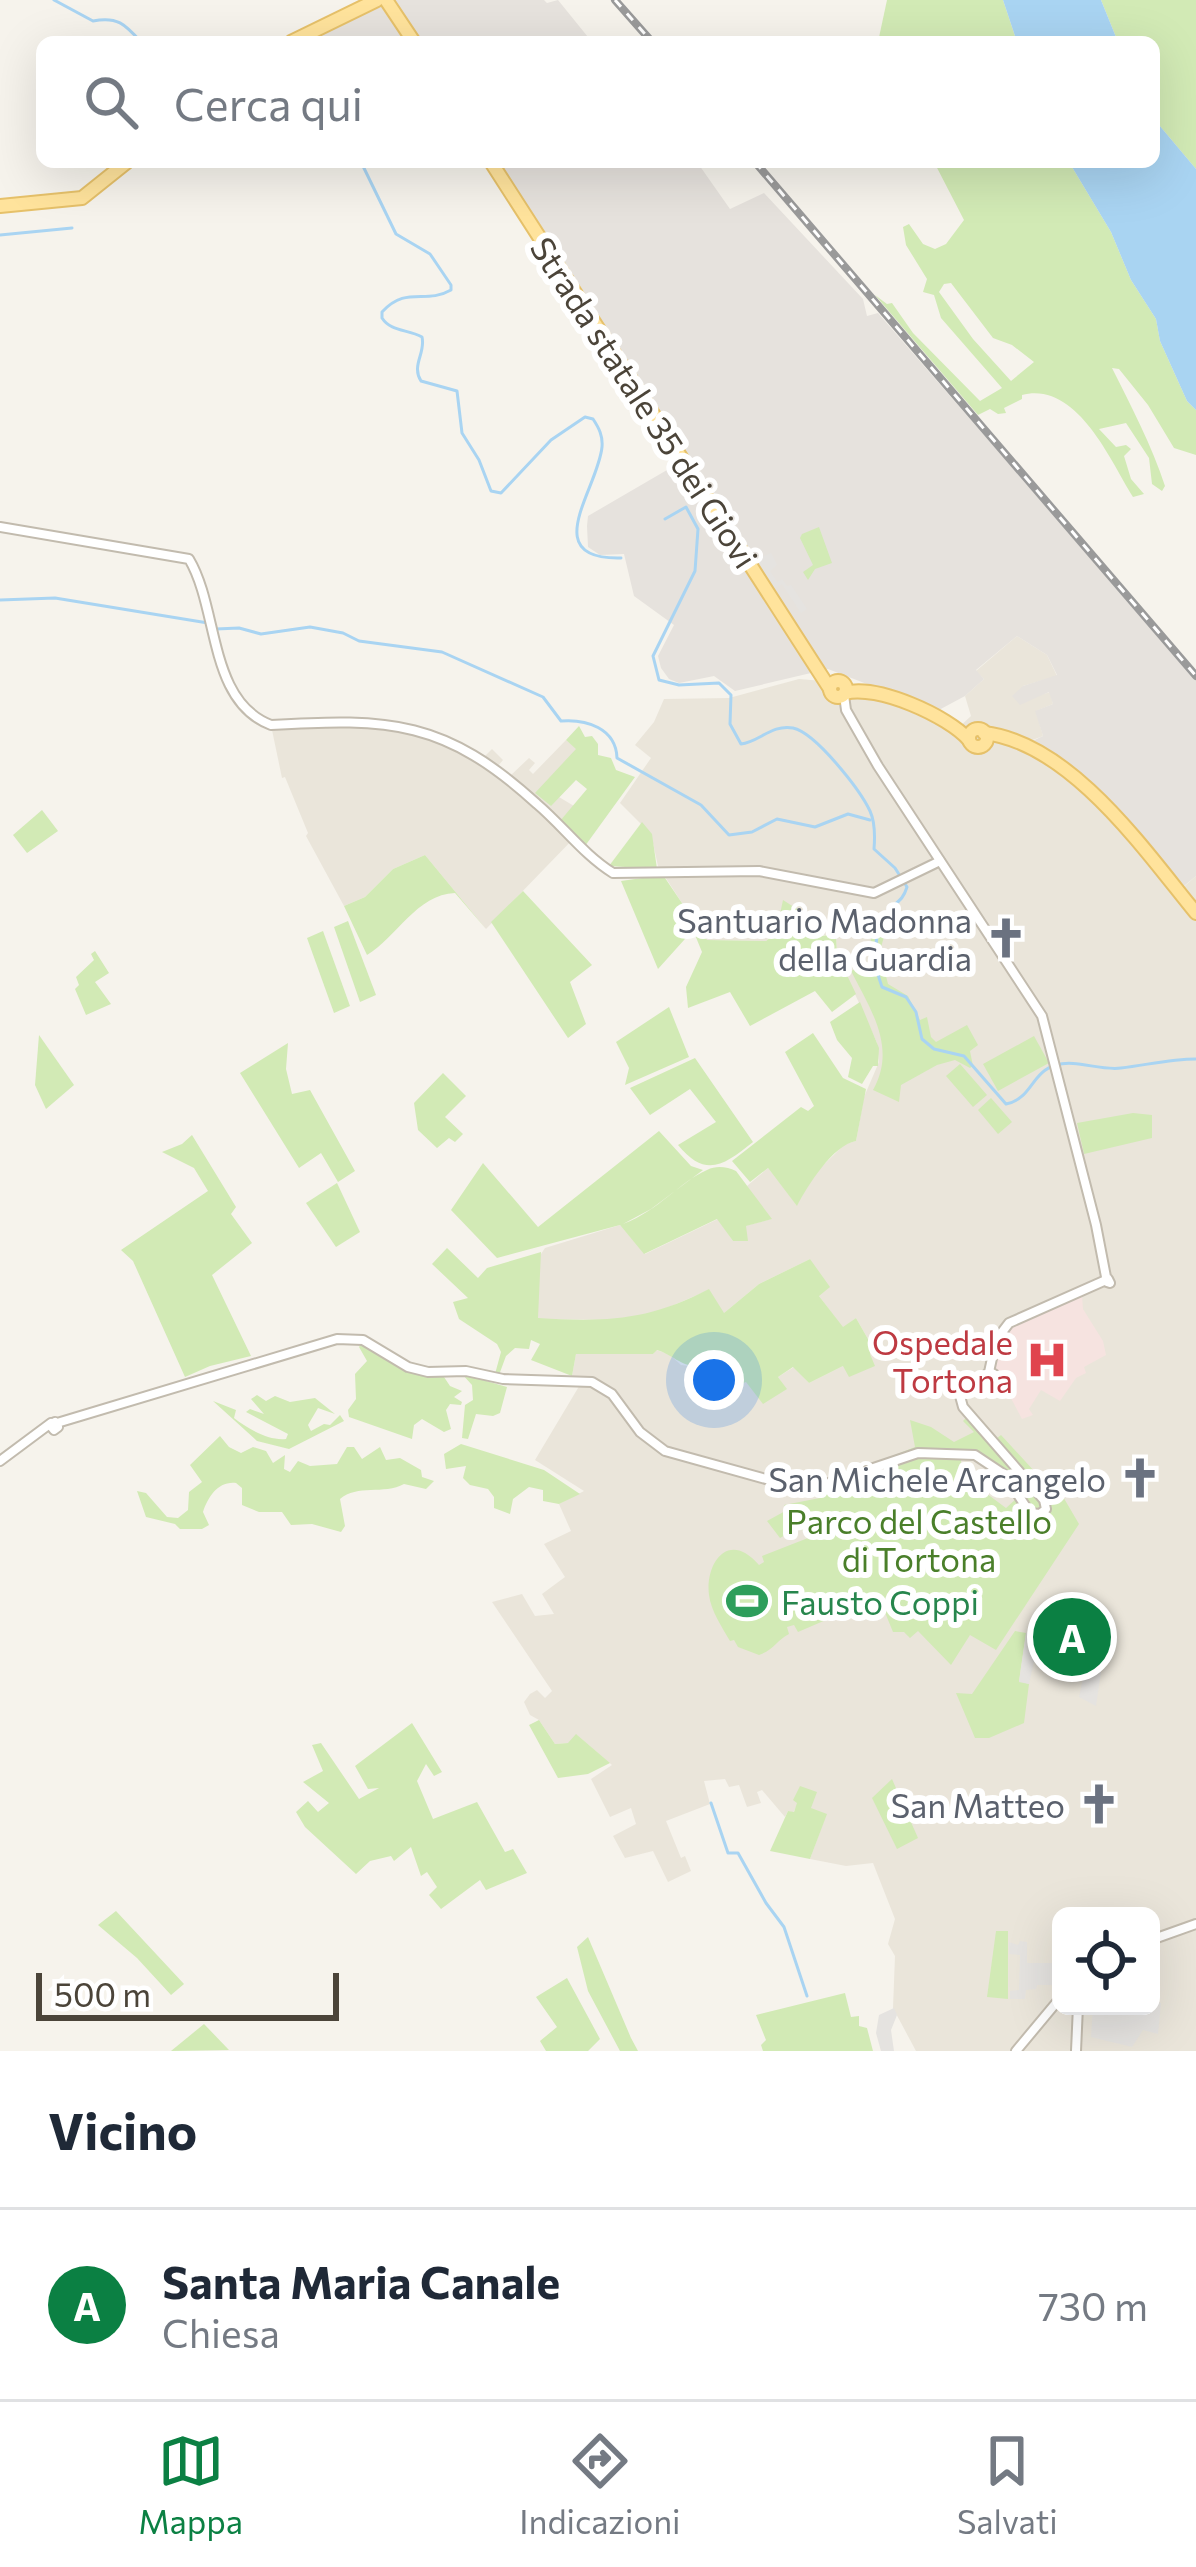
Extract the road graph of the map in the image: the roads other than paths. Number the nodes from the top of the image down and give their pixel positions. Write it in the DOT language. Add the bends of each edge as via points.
graph roads {
  1 [pos="377,0"];
  2 [pos="386,0"];
  3 [pos="303,36"];
  4 [pos="409,36"];
  5 [pos="120,168"];
  6 [pos="495,168"];
  7 [pos="0,206"];
  8 [pos="0,526"];
  9 [pos="834,686"];
  10 [pos="940,861"];
  11 [pos="1196,913"];
  12 [pos="0,1461"];
  13 [pos="1196,1924"];
  14 [pos="1160,1937"];
  15 [pos="1052,2008"];
  16 [pos="1078,2015"];
  17 [pos="1016,2051"];
  18 [pos="1076,2051"];
  1 -- 3 [label="main road"];
  2 -- 4 [label="main road"];
  5 -- 7 [label="main road" via="82,198"];
  6 -- 9 [label="main road, Strada statale 35 dei Giovi"];
  8 -- 10 [label="street" via="189,559 236,694 258,720 393,723 445,740 536,802 613,873 759,871 869,893"];
  9 -- 10 [label="street"];
  9 -- 11 [label="main road" via="1004,738 1052,762 1088,790"];
  10 -- 12 [label="street" via="1042,1016 1107,1279 1003,1328 990,1373 961,1390 963,1407 1044,1500 1040,1514 974,1455 918,1453 803,1488 655,1446 598,1384 428,1372 347,1337 57,1425"];
  13 -- 14 [label="street"];
  15 -- 17 [label="street"];
  16 -- 18 [label="street"];
}
